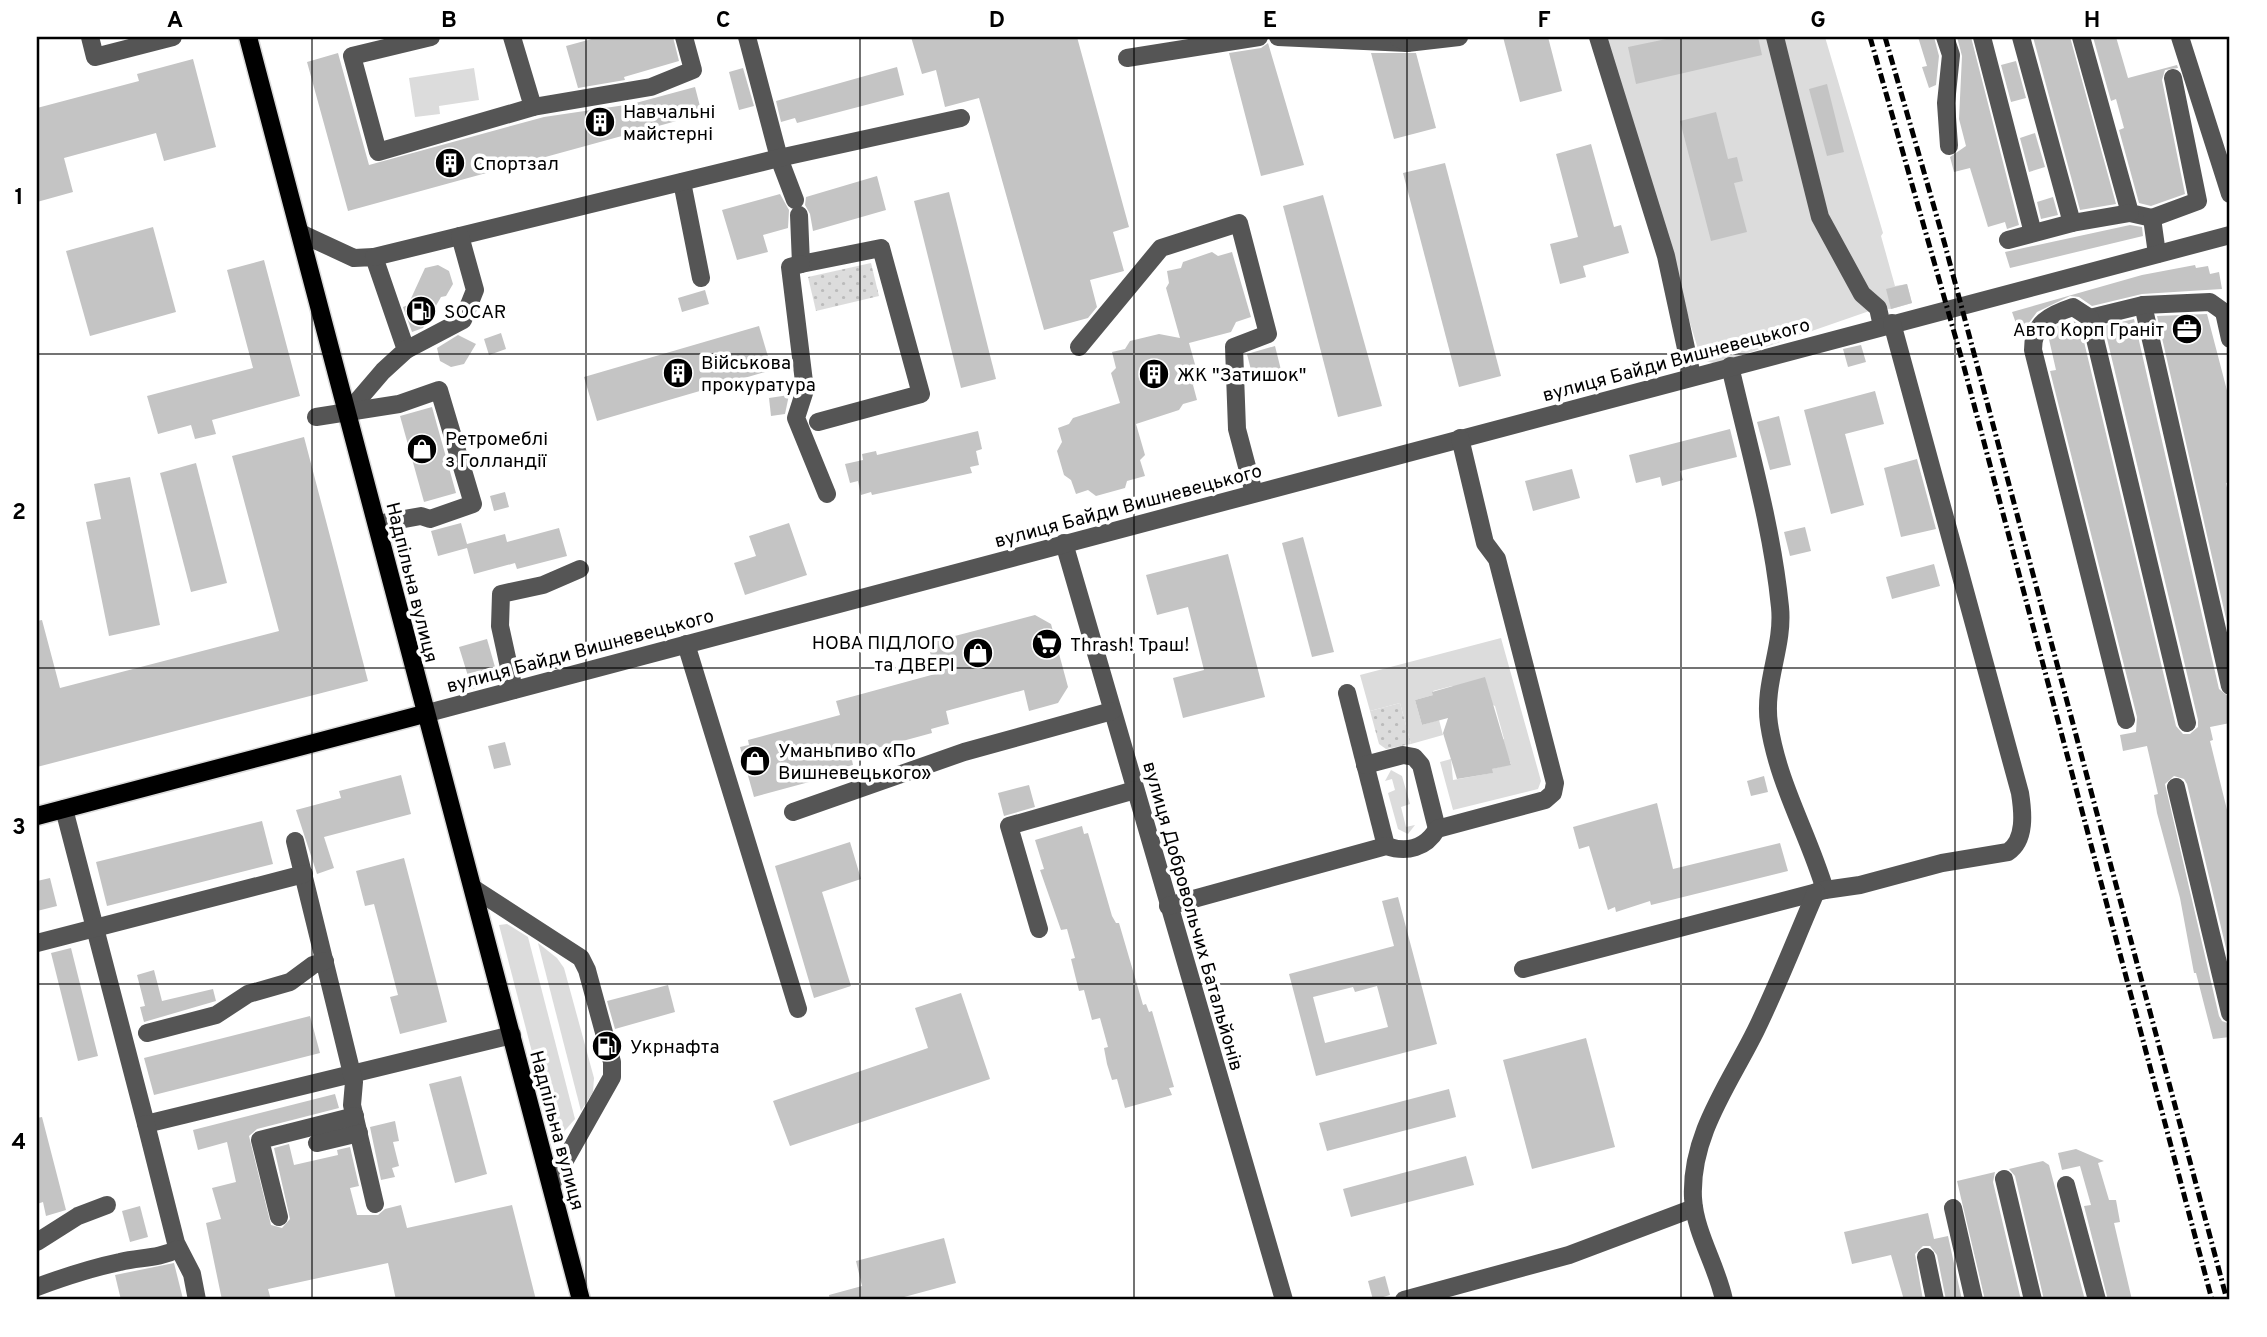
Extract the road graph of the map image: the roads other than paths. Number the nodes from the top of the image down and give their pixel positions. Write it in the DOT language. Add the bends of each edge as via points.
graph roads {
  1 [pos="90,37"];
  2 [pos="173,37"];
  3 [pos="248,37"];
  4 [pos="431,37"];
  5 [pos="512,37"];
  6 [pos="684,37"];
  7 [pos="747,37"];
  8 [pos="1259,37"];
  9 [pos="1278,37"];
  10 [pos="1459,37"];
  11 [pos="1598,37"];
  12 [pos="1775,37"];
  13 [pos="1945,37"];
  14 [pos="1982,37"];
  15 [pos="2021,37"];
  16 [pos="2081,37"];
  17 [pos="2180,37"];
  18 [pos="1402,40"];
  19 [pos="1127,58"];
  20 [pos="2173,78"];
  21 [pos="533,107"];
  22 [pos="961,118"];
  23 [pos="1949,146"];
  24 [pos="779,158"];
  25 [pos="682,182"];
  26 [pos="2230,194"];
  27 [pos="2130,213"];
  28 [pos="2152,218"];
  29 [pos="2072,223"];
  30 [pos="300,233"];
  31 [pos="2033,233"];
  32 [pos="2230,235"];
  33 [pos="460,236"];
  34 [pos="2008,240"];
  35 [pos="2157,254"];
  36 [pos="374,257"];
  37 [pos="802,264"];
  38 [pos="701,278"];
  39 [pos="2143,305"];
  40 [pos="2227,312"];
  41 [pos="2090,318"];
  42 [pos="1887,325"];
  43 [pos="2230,339"];
  44 [pos="1079,347"];
  45 [pos="406,351"];
  46 [pos="1730,366"];
  47 [pos="1692,376"];
  48 [pos="347,413"];
  49 [pos="317,417"];
  50 [pos="818,422"];
  51 [pos="1460,438"];
  52 [pos="1254,493"];
  53 [pos="827,494"];
  54 [pos="377,524"];
  55 [pos="1064,544"];
  56 [pos="580,569"];
  57 [pos="686,644"];
  58 [pos="2230,686"];
  59 [pos="514,690"];
  60 [pos="1347,693"];
  61 [pos="1112,711"];
  62 [pos="424,713"];
  63 [pos="2126,720"];
  64 [pos="2187,723"];
  65 [pos="1365,765"];
  66 [pos="2176,787"];
  67 [pos="1135,790"];
  68 [pos="64,809"];
  69 [pos="793,812"];
  70 [pos="37,816"];
  71 [pos="1437,829"];
  72 [pos="295,841"];
  73 [pos="1386,846"];
  74 [pos="304,874"];
  75 [pos="473,888"];
  76 [pos="1821,891"];
  77 [pos="1168,906"];
  78 [pos="97,927"];
  79 [pos="1040,929"];
  80 [pos="37,943"];
  81 [pos="325,961"];
  82 [pos="1524,969"];
  83 [pos="798,1009"];
  84 [pos="2230,1013"];
  85 [pos="147,1033"];
  86 [pos="512,1035"];
  87 [pos="352,1076"];
  88 [pos="146,1124"];
  89 [pos="357,1124"];
  90 [pos="317,1143"];
  91 [pos="2004,1179"];
  92 [pos="551,1185"];
  93 [pos="2066,1185"];
  94 [pos="375,1204"];
  95 [pos="107,1205"];
  96 [pos="1694,1208"];
  97 [pos="1953,1208"];
  98 [pos="279,1217"];
  99 [pos="37,1242"];
  100 [pos="178,1249"];
  101 [pos="1926,1258"];
  102 [pos="37,1287"];
  103 [pos="197,1300"];
  104 [pos="581,1300"];
  105 [pos="1284,1300"];
  106 [pos="1404,1300"];
  107 [pos="1724,1300"];
  108 [pos="1935,1300"];
  109 [pos="1974,1300"];
  110 [pos="2033,1300"];
  111 [pos="2098,1300"];
  1 -- 2 [label="street" via="95,57"];
  3 -- 30 [label="main road, Надпільна вулиця"];
  4 -- 21 [label="street" via="352,56 378,152"];
  5 -- 21 [label="street"];
  6 -- 21 [label="street" via="693,70 651,87"];
  7 -- 24 [label="street"];
  8 -- 19 [label="street"];
  9 -- 18 [label="street"];
  10 -- 18 [label="street"];
  11 -- 47 [label="street" via="1666,256"];
  12 -- 42 [label="street" via="1820,217 1862,293"];
  13 -- 23 [label="street" via="1951,55 1946,103"];
  14 -- 31 [label="street"];
  15 -- 29 [label="street"];
  16 -- 27 [label="street"];
  17 -- 26 [label="street"];
  20 -- 28 [label="street" via="2198,201"];
  22 -- 24 [label="street"];
  24 -- 25 [label="street"];
  24 -- 37 [label="street" via="797,207"];
  25 -- 33 [label="street"];
  25 -- 38 [label="street"];
  27 -- 28 [label="street"];
  27 -- 29 [label="street"];
  28 -- 35 [label="street"];
  29 -- 31 [label="street"];
  30 -- 36 [label="street" via="354,258"];
  30 -- 48 [label="main road, Надпільна вулиця"];
  31 -- 34 [label="street"];
  32 -- 35 [label="street, вулиця Байди Вишневецького"];
  33 -- 36 [label="street"];
  33 -- 45 [label="street" via="475,290 463,320"];
  35 -- 42 [label="street, вулиця Байди Вишневецького"];
  36 -- 45 [label="street"];
  37 -- 50 [label="street" via="881,248 921,394"];
  37 -- 53 [label="street" via="790,267 805,390 796,418"];
  39 -- 40 [label="street" via="2210,302"];
  39 -- 41 [label="street"];
  39 -- 58 [label="street"];
  40 -- 43 [label="street"];
  41 -- 63 [label="street" via="2073,307 2048,316 2033,335 2033,350"];
  41 -- 64 [label="street"];
  42 -- 46 [label="street, вулиця Байди Вишневецького"];
  42 -- 76 [label="street" via="2018,787 2022,822 2019,838 2008,852"];
  44 -- 52 [label="street" via="1161,248 1239,223 1268,334 1234,346 1237,429"];
  45 -- 48 [label="street"];
  46 -- 47 [label="street, вулиця Байди Вишневецького"];
  46 -- 76 [label="street" via="1780,608 1767,696 1769,725 1784,790 1814,855"];
  47 -- 51 [label="street, вулиця Байди Вишневецького"];
  48 -- 49 [label="street"];
  48 -- 54 [label="main road, Надпільна вулиця"];
  48 -- 54 [label="street" via="399,404 439,390 473,504 430,519 421,516"];
  51 -- 52 [label="street, вулиця Байди Вишневецького"];
  51 -- 71 [label="street" via="1485,543 1497,559 1555,788 1545,800"];
  52 -- 55 [label="street, вулиця Байди Вишневецького"];
  54 -- 62 [label="main road, Надпільна вулиця"];
  55 -- 57 [label="street, вулиця Байди Вишневецького"];
  55 -- 61 [label="street, вулиця Добровольчих Батальйонів"];
  56 -- 59 [label="street" via="543,585 501,594 500,626"];
  57 -- 59 [label="street, вулиця Байди Вишневецького"];
  57 -- 83 [label="street"];
  59 -- 62 [label="street, вулиця Байди Вишневецького"];
  60 -- 65 [label="street"];
  61 -- 67 [label="street, вулиця Добровольчих Батальйонів"];
  61 -- 69 [label="street" via="964,752"];
  62 -- 68 [label="main road, вулиця Байди Вишневецького"];
  62 -- 75 [label="main road, Надпільна вулиця"];
  65 -- 71 [label="street" via="1403,755 1418,760"];
  65 -- 73 [label="street"];
  66 -- 84 [label="street"];
  67 -- 77 [label="street, вулиця Добровольчих Батальйонів"];
  67 -- 79 [label="street" via="1009,826"];
  68 -- 70 [label="main road, вулиця Байди Вишневецького"];
  68 -- 78 [label="street"];
  71 -- 73 [label="street" via="1422,845 1401,850"];
  72 -- 74 [label="street"];
  73 -- 77 [label="street"];
  74 -- 78 [label="street"];
  74 -- 81 [label="street"];
  75 -- 86 [label="main road, Надпільна вулиця"];
  75 -- 92 [label="street" via="581,958 612,1062 610,1084"];
  76 -- 82 [label="street"];
  76 -- 96 [label="street" via="1709,1119 1697,1163"];
  77 -- 105 [label="street, вулиця Добровольчих Батальйонів"];
  78 -- 80 [label="street"];
  78 -- 88 [label="street"];
  81 -- 85 [label="street" via="290,982 248,994 216,1015"];
  81 -- 87 [label="street"];
  86 -- 87 [label="street"];
  86 -- 92 [label="main road, Надпільна вулиця"];
  87 -- 88 [label="street"];
  87 -- 89 [label="street"];
  88 -- 100 [label="street"];
  89 -- 90 [label="street"];
  89 -- 94 [label="street"];
  89 -- 98 [label="street" via="260,1140"];
  91 -- 110 [label="street"];
  92 -- 104 [label="main road, Надпільна вулиця"];
  93 -- 111 [label="street"];
  95 -- 99 [label="street" via="78,1216"];
  96 -- 106 [label="street" via="1569,1255"];
  96 -- 107 [label="street"];
  97 -- 109 [label="street"];
  100 -- 102 [label="street" via="161,1257 64,1276"];
  100 -- 103 [label="street" via="192,1274"];
  101 -- 108 [label="street"];
}
